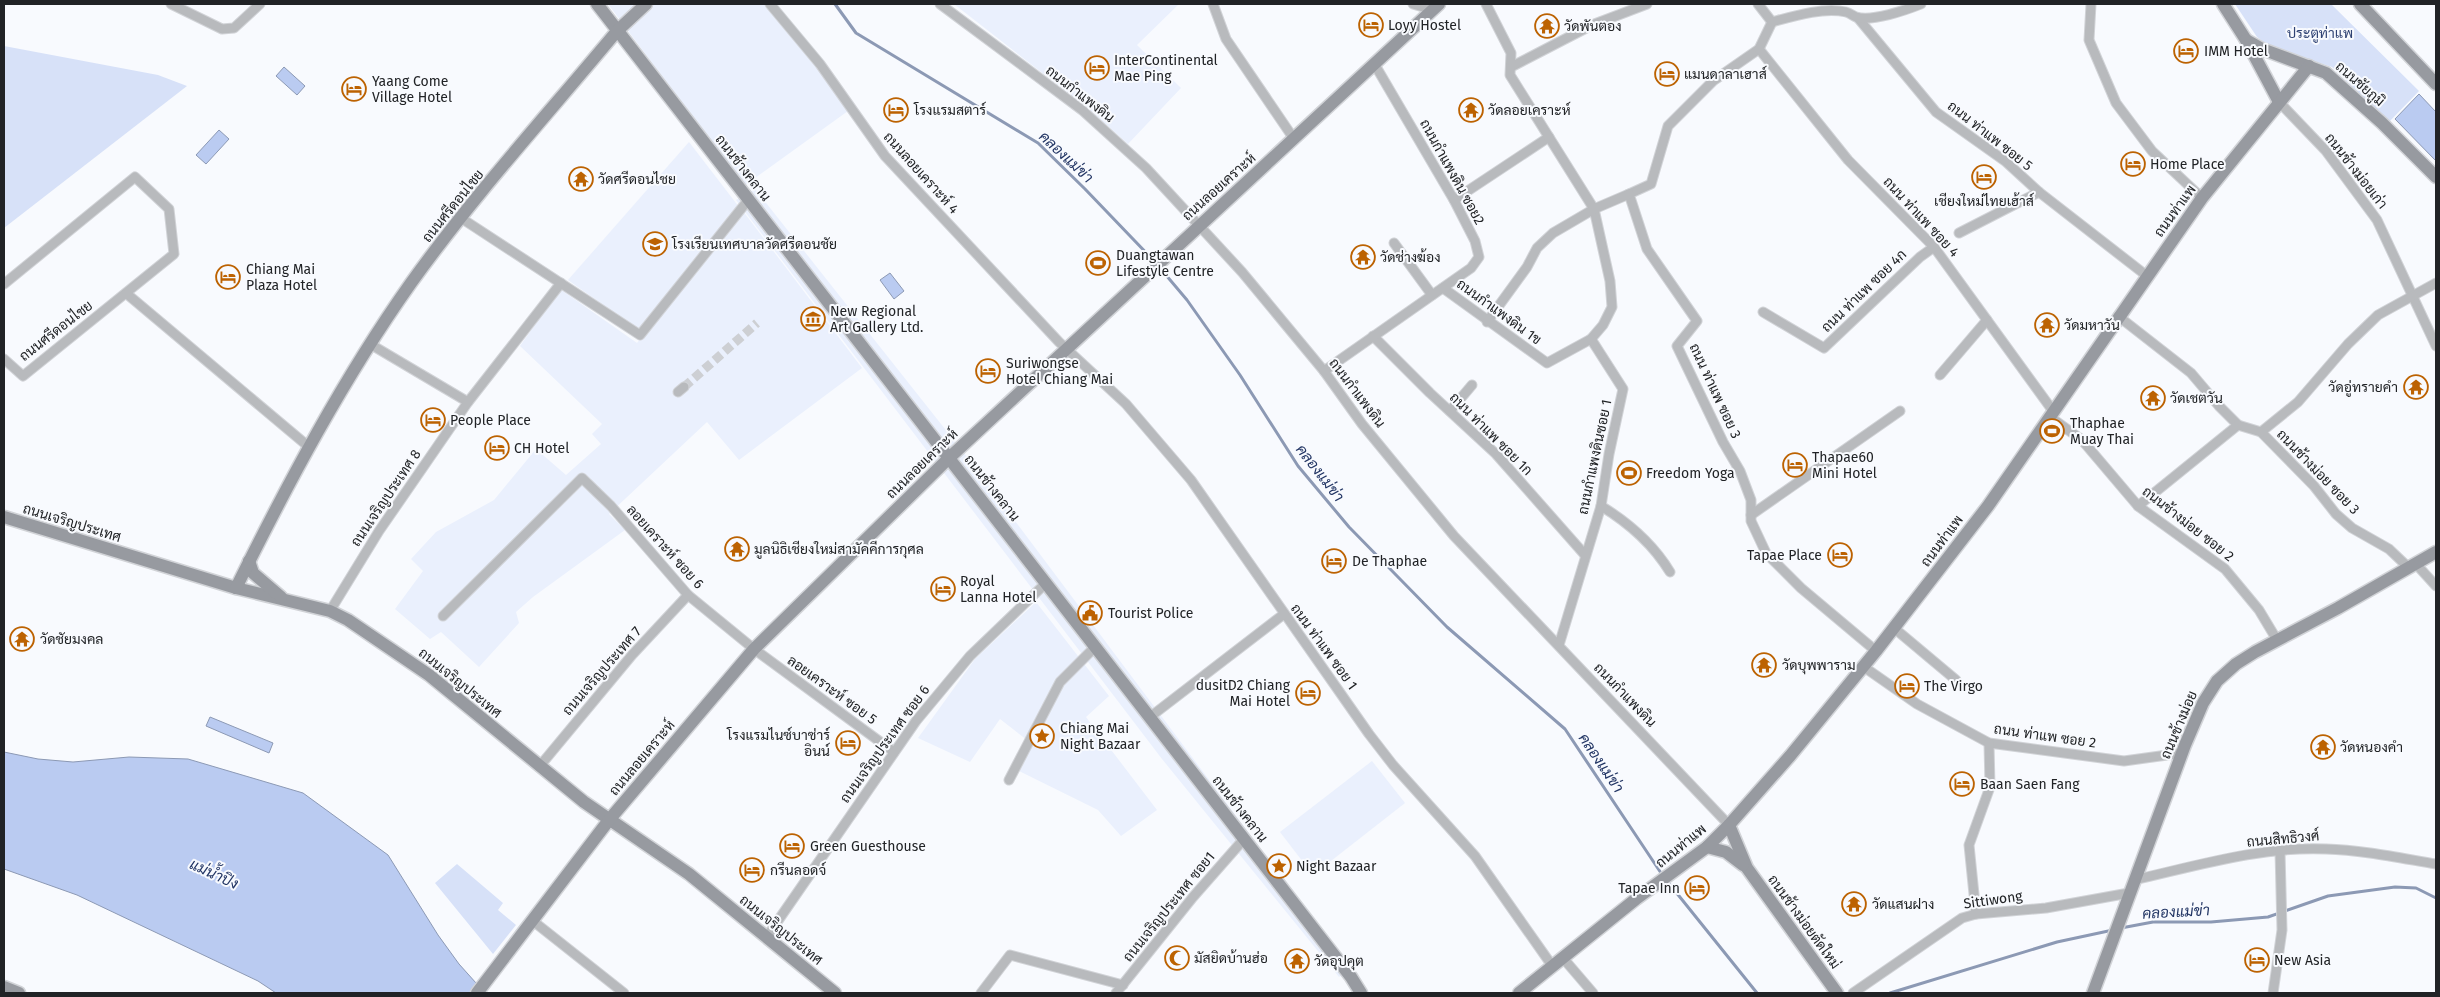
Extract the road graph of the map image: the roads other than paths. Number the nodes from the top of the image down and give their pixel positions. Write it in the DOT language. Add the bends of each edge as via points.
graph roads {
  1 [pos="171,4"];
  2 [pos="260,4"];
  3 [pos="596,4"];
  4 [pos="646,4"];
  5 [pos="770,4"];
  6 [pos="940,4"];
  7 [pos="1213,4"];
  8 [pos="1413,4"];
  9 [pos="1486,4"];
  10 [pos="1647,4"];
  11 [pos="1758,4"];
  12 [pos="1921,4"];
  13 [pos="2090,4"];
  14 [pos="2223,4"];
  15 [pos="2360,4"];
  16 [pos="1436,7"];
  17 [pos="1858,18"];
  18 [pos="1772,22"];
  19 [pos="617,31"];
  20 [pos="2246,40"];
  21 [pos="1759,49"];
  22 [pos="1375,65"];
  23 [pos="2309,66"];
  24 [pos="1511,67"];
  25 [pos="2436,84"];
  26 [pos="2279,102"];
  27 [pos="1549,137"];
  28 [pos="1294,139"];
  29 [pos="2436,177"];
  30 [pos="2039,192"];
  31 [pos="1629,194"];
  32 [pos="2202,198"];
  33 [pos="749,200"];
  34 [pos="1454,200"];
  35 [pos="1594,209"];
  36 [pos="462,218"];
  37 [pos="1200,224"];
  38 [pos="1959,233"];
  39 [pos="1394,243"];
  40 [pos="1934,248"];
  41 [pos="2147,276"];
  42 [pos="561,283"];
  43 [pos="2436,283"];
  44 [pos="4,284"];
  45 [pos="1443,288"];
  46 [pos="127,294"];
  47 [pos="1432,295"];
  48 [pos="2413,297"];
  49 [pos="1762,312"];
  50 [pos="2118,316"];
  51 [pos="1987,320"];
  52 [pos="1487,322"];
  53 [pos="1373,336"];
  54 [pos="1591,339"];
  55 [pos="370,344"];
  56 [pos="2436,346"];
  57 [pos="1066,349"];
  58 [pos="4,359"];
  59 [pos="1324,371"];
  60 [pos="1940,375"];
  61 [pos="1472,385"];
  62 [pos="468,402"];
  63 [pos="1450,411"];
  64 [pos="1900,411"];
  65 [pos="2052,414"];
  66 [pos="2238,425"];
  67 [pos="2261,432"];
  68 [pos="309,447"];
  69 [pos="949,458"];
  70 [pos="1601,506"];
  71 [pos="2138,506"];
  72 [pos="1751,515"];
  73 [pos="4,518"];
  74 [pos="2436,552"];
  75 [pos="1585,555"];
  76 [pos="249,561"];
  77 [pos="2412,566"];
  78 [pos="1670,572"];
  79 [pos="1046,583"];
  80 [pos="2436,586"];
  81 [pos="236,588"];
  82 [pos="688,595"];
  83 [pos="284,600"];
  84 [pos="330,612"];
  85 [pos="1284,614"];
  86 [pos="443,616"];
  87 [pos="1894,628"];
  88 [pos="2277,640"];
  89 [pos="1559,645"];
  90 [pos="1095,647"];
  91 [pos="754,649"];
  92 [pos="1876,651"];
  93 [pos="1864,667"];
  94 [pos="1956,680"];
  95 [pos="1150,717"];
  96 [pos="1989,743"];
  97 [pos="894,752"];
  98 [pos="2182,754"];
  99 [pos="540,767"];
  100 [pos="1009,780"];
  101 [pos="609,820"];
  102 [pos="1730,825"];
  103 [pos="1244,839"];
  104 [pos="1707,846"];
  105 [pos="2280,850"];
  106 [pos="2436,864"];
  107 [pos="1747,868"];
  108 [pos="2134,880"];
  109 [pos="2129,893"];
  110 [pos="1976,914"];
  111 [pos="532,921"];
  112 [pos="766,938"];
  113 [pos="1563,958"];
  114 [pos="1553,967"];
  115 [pos="1123,985"];
  116 [pos="4,987"];
  117 [pos="19,993"];
  118 [pos="477,993"];
  119 [pos="624,993"];
  120 [pos="835,993"];
  121 [pos="981,993"];
  122 [pos="1116,993"];
  123 [pos="1361,993"];
  124 [pos="1519,993"];
  125 [pos="1593,993"];
  126 [pos="1837,993"];
  127 [pos="1853,993"];
  128 [pos="2093,993"];
  129 [pos="2273,993"];
  1 -- 2 [label="street" via="222,28 234,28"];
  3 -- 19 [label="street, ถนนช้างคลาน"];
  4 -- 19 [label="street, ถนนศรีดอนไชย"];
  5 -- 57 [label="street, ถนนลอยเคราะห์ 4" via="820,64 885,156"];
  6 -- 37 [label="street, ถนนกำแพงดิน" via="1082,110 1146,168"];
  7 -- 28 [label="street" via="1226,39"];
  8 -- 16 [label="street"];
  9 -- 24 [label="street" via="1511,52"];
  10 -- 24 [label="street" via="1592,26"];
  11 -- 18 [label="street"];
  12 -- 17 [label="street" via="1904,12"];
  13 -- 32 [label="street" via="2090,40 2116,103 2152,150"];
  14 -- 20 [label="street"];
  15 -- 25 [label="street"];
  16 -- 22 [label="street, ถนนลอยเคราะห์"];
  17 -- 18 [label="street" via="1846,12 1819,12"];
  17 -- 30 [label="street, ถนน ท่าแพ ซอย 5" via="1936,112 2005,161"];
  18 -- 21 [label="street"];
  19 -- 33 [label="street, ถนนช้างคลาน"];
  19 -- 36 [label="street, ถนนศรีดอนไชย"];
  20 -- 23 [label="street, ถนนชัยภูมิ"];
  20 -- 26 [label="street"];
  21 -- 31 [label="street" via="1713,81 1668,126 1651,184"];
  21 -- 40 [label="street, ถนน ท่าแพ ซอย 4" via="1848,160"];
  22 -- 28 [label="street, ถนนลอยเคราะห์"];
  22 -- 34 [label="street, ถนนกำแพงดิน ซอย2"];
  23 -- 26 [label="street, ถนนท่าแพ"];
  23 -- 29 [label="street, ถนนชัยภูมิ" via="2338,81"];
  24 -- 27 [label="street" via="1510,75"];
  26 -- 32 [label="street, ถนนท่าแพ"];
  26 -- 48 [label="street, ถนนช้างม่อยเก่า" via="2326,151 2359,193 2377,220"];
  27 -- 34 [label="street"];
  27 -- 35 [label="street"];
  28 -- 37 [label="street, ถนนลอยเคราะห์"];
  30 -- 38 [label="street"];
  30 -- 41 [label="street, ถนน ท่าแพ ซอย 5"];
  31 -- 35 [label="street"];
  31 -- 72 [label="street, ถนน ท่าแพ ซอย 3" via="1647,249 1697,321 1677,346 1740,471 1751,500"];
  32 -- 41 [label="street, ถนนท่าแพ"];
  33 -- 42 [label="street" via="640,335"];
  33 -- 69 [label="street, ถนนช้างคลาน"];
  34 -- 45 [label="street, ถนนกำแพงดิน ซอย2" via="1475,242 1478,257 1471,268"];
  35 -- 52 [label="street" via="1552,233 1537,248"];
  35 -- 54 [label="street" via="1610,281 1612,307"];
  36 -- 42 [label="street"];
  36 -- 55 [label="street, ถนนศรีดอนไชย"];
  37 -- 57 [label="street, ถนนลอยเคราะห์"];
  37 -- 59 [label="street, ถนนกำแพงดิน"];
  39 -- 47 [label="street"];
  40 -- 49 [label="street, ถนน ท่าแพ ซอย 4ก" via="1920,257 1824,348"];
  40 -- 51 [label="street, ถนน ท่าแพ ซอย 4"];
  41 -- 50 [label="street, ถนนท่าแพ"];
  42 -- 62 [label="street, ถนนเจริญประเทศ 8"];
  43 -- 48 [label="street"];
  44 -- 46 [label="street, ถนนศรีดอนไชย" via="135,177 169,209 174,254"];
  45 -- 47 [label="street, ถนนกำแพงดิน ซอย2"];
  45 -- 52 [label="street, ถนนกำแพงดิน 1ข"];
  46 -- 58 [label="street, ถนนศรีดอนไชย" via="23,376"];
  46 -- 68 [label="street"];
  47 -- 53 [label="street, ถนนกำแพงดิน ซอย2"];
  48 -- 56 [label="street, ถนนช้างม่อยเก่า"];
  48 -- 67 [label="street" via="2378,315 2298,402"];
  50 -- 65 [label="street, ถนนท่าแพ"];
  50 -- 66 [label="street, ถนนช้างม่อย ซอย 3" via="2191,373"];
  51 -- 60 [label="street"];
  51 -- 65 [label="street, ถนน ท่าแพ ซอย 4"];
  52 -- 54 [label="street, ถนนกำแพงดิน 1ข" via="1547,363"];
  53 -- 59 [label="street, ถนนกำแพงดิน ซอย2"];
  53 -- 63 [label="street, ถนน ท่าแพ ซอย 1ก"];
  54 -- 70 [label="street, ถนนกำแพงดินซอย 1" via="1623,389"];
  55 -- 62 [label="street"];
  55 -- 68 [label="street, ถนนศรีดอนไชย"];
  57 -- 69 [label="street, ถนนลอยเคราะห์"];
  57 -- 85 [label="street, ถนน ท่าแพ ซอย 1" via="1126,404 1191,480"];
  59 -- 89 [label="street, ถนนกำแพงดิน" via="1362,424 1454,536"];
  61 -- 63 [label="street"];
  62 -- 84 [label="street, ถนนเจริญประเทศ 8" via="379,531"];
  63 -- 75 [label="street, ถนน ท่าแพ ซอย 1ก" via="1496,454"];
  64 -- 72 [label="street"];
  65 -- 71 [label="street, ถนนช้างม่อย ซอย 2" via="2082,440"];
  65 -- 87 [label="street, ถนนท่าแพ" via="1988,506"];
  66 -- 67 [label="street, ถนนช้างม่อย ซอย 3"];
  66 -- 71 [label="street"];
  67 -- 77 [label="street, ถนนช้างม่อย ซอย 3" via="2314,486 2336,514 2352,528"];
  68 -- 76 [label="street, ถนนศรีดอนไชย"];
  69 -- 79 [label="street, ถนนช้างคลาน"];
  69 -- 91 [label="street, ถนนลอยเคราะห์"];
  70 -- 75 [label="street, ถนนกำแพงดินซอย 1"];
  70 -- 78 [label="street" via="1658,552"];
  71 -- 88 [label="street, ถนนช้างม่อย ซอย 2" via="2225,569 2242,586"];
  72 -- 92 [label="street, ถนน ท่าแพ ซอย 3" via="1755,534 1777,567"];
  73 -- 81 [label="street, ถนนเจริญประเทศ"];
  74 -- 77 [label="street, ถนนช้างม่อย"];
  75 -- 89 [label="street, ถนนกำแพงดินซอย 1"];
  76 -- 81 [label="street, ถนนศรีดอนไชย"];
  76 -- 83 [label="street" via="254,573"];
  77 -- 80 [label="street, ถนนช้างม่อย ซอย 3"];
  77 -- 88 [label="street, ถนนช้างม่อย"];
  79 -- 90 [label="street, ถนนช้างคลาน"];
  79 -- 97 [label="street, ถนนเจริญประเทศ ซอย 6" via="970,656"];
  81 -- 83 [label="street, ถนนเจริญประเทศ"];
  82 -- 86 [label="street, ลอยเคราะห์ ซอย 6" via="611,506 582,478"];
  82 -- 91 [label="street, ลอยเคราะห์ ซอย 6"];
  82 -- 99 [label="street, ถนนเจริญประเทศ 7" via="632,655"];
  83 -- 84 [label="street, ถนนเจริญประเทศ"];
  84 -- 99 [label="street, ถนนเจริญประเทศ" via="402,656"];
  85 -- 95 [label="street"];
  85 -- 114 [label="street, ถนน ท่าแพ ซอย 1" via="1393,765 1475,856"];
  87 -- 92 [label="street, ถนนท่าแพ"];
  87 -- 94 [label="street"];
  88 -- 98 [label="street, ถนนช้างม่อย" via="2236,664 2217,681 2203,703"];
  89 -- 102 [label="street, ถนนกำแพงดิน"];
  90 -- 95 [label="street, ถนนช้างคลาน"];
  90 -- 100 [label="street" via="1060,682"];
  91 -- 97 [label="street, ลอยเคราะห์ ซอย 5"];
  91 -- 101 [label="street, ถนนลอยเคราะห์"];
  92 -- 93 [label="street, ถนนท่าแพ"];
  93 -- 96 [label="street, ถนน ท่าแพ ซอย 2" via="1917,704"];
  93 -- 102 [label="street, ถนนท่าแพ"];
  95 -- 103 [label="street, ถนนช้างคลาน"];
  96 -- 98 [label="street, ถนน ท่าแพ ซอย 2" via="2124,761"];
  96 -- 110 [label="street" via="1990,787 1969,845"];
  97 -- 112 [label="street, ถนนเจริญประเทศ ซอย 6"];
  98 -- 108 [label="street, ถนนช้างม่อย"];
  99 -- 101 [label="street, ถนนเจริญประเทศ"];
  101 -- 111 [label="street, ถนนลอยเคราะห์"];
  101 -- 112 [label="street, ถนนเจริญประเทศ" via="690,874"];
  102 -- 104 [label="street, ถนนท่าแพ"];
  102 -- 107 [label="street, ถนนช้างม่อยตัดใหม่"];
  103 -- 115 [label="street, ถนนเจริญประเทศ ซอย1"];
  103 -- 123 [label="street, ถนนช้างคลาน"];
  104 -- 107 [label="street, ถนนช้างม่อยตัดใหม่" via="1726,852"];
  104 -- 113 [label="street, ถนนท่าแพ"];
  105 -- 106 [label="street, ถนนสิทธิวงศ์" via="2326,849"];
  105 -- 108 [label="street, ถนนสิทธิวงศ์"];
  105 -- 129 [label="street" via="2282,930"];
  107 -- 126 [label="street, ถนนช้างม่อยตัดใหม่"];
  108 -- 109 [label="street, ถนนช้างม่อย"];
  109 -- 110 [label="street, Sittiwong" via="2046,908"];
  109 -- 128 [label="street, ถนนช้างม่อย"];
  110 -- 127 [label="street, Sittiwong" via="1953,922"];
  111 -- 118 [label="street, ถนนลอยเคราะห์"];
  111 -- 119 [label="street"];
  112 -- 120 [label="street, ถนนเจริญประเทศ"];
  113 -- 114 [label="street, ถนนท่าแพ"];
  113 -- 125 [label="street"];
  114 -- 124 [label="street, ถนนท่าแพ"];
  115 -- 121 [label="street" via="1010,955"];
  115 -- 122 [label="street, ถนนเจริญประเทศ ซอย1"];
  116 -- 117 [label="street"];
}
